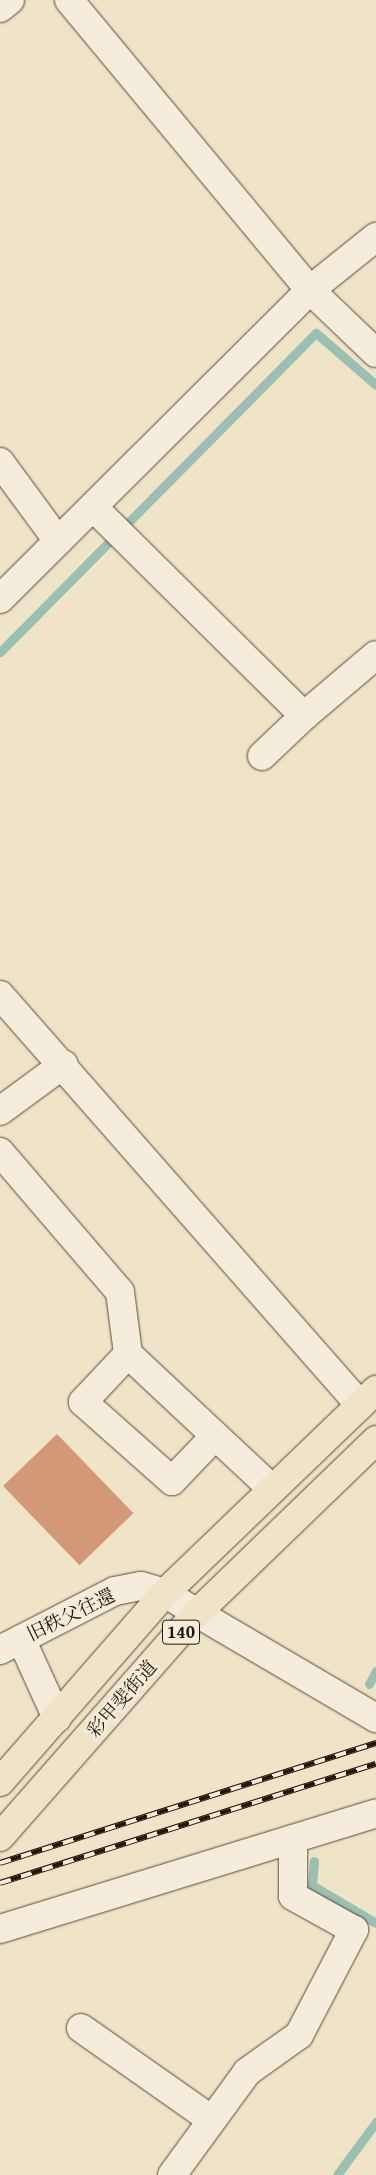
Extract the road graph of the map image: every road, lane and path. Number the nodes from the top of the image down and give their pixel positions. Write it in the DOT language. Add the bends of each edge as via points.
graph roads {
  1 [pos="10,0"];
  2 [pos="69,0"];
  3 [pos="0,8"];
  4 [pos="376,237"];
  5 [pos="310,290"];
  6 [pos="376,353"];
  7 [pos="0,462"];
  8 [pos="93,507"];
  9 [pos="58,542"];
  10 [pos="0,599"];
  11 [pos="376,655"];
  12 [pos="304,716"];
  13 [pos="262,756"];
  14 [pos="0,995"];
  15 [pos="64,1064"];
  16 [pos="0,1111"];
  17 [pos="0,1152"];
  18 [pos="128,1354"];
  19 [pos="368,1397"];
  20 [pos="215,1436"];
  21 [pos="376,1440"];
  22 [pos="271,1488"];
  23 [pos="165,1593"];
  24 [pos="197,1613"];
  25 [pos="10,1645"];
  26 [pos="57,1718"];
  27 [pos="376,1718"];
  28 [pos="0,1782"];
  29 [pos="376,1813"];
  30 [pos="0,1837"];
  31 [pos="293,1839"];
  32 [pos="0,1929"];
  33 [pos="81,2028"];
  34 [pos="212,2120"];
  35 [pos="172,2175"];
  1 -- 3 [label="street"];
  2 -- 5 [label="street"];
  4 -- 5 [label="street"];
  5 -- 6 [label="street"];
  5 -- 8 [label="street"];
  7 -- 9 [label="street"];
  8 -- 9 [label="street"];
  8 -- 12 [label="street"];
  9 -- 10 [label="street"];
  11 -- 12 [label="street"];
  12 -- 13 [label="street"];
  14 -- 15 [label="street"];
  15 -- 16 [label="street"];
  15 -- 19 [label="street"];
  17 -- 18 [label="street" via="120,1292"];
  18 -- 20 [label="street"];
  18 -- 20 [label="street" via="83,1402 172,1481"];
  19 -- 22 [label="highway, 彩甲斐街道 / 140"];
  20 -- 22 [label="street"];
  21 -- 24 [label="highway, 彩甲斐街道 / 140"];
  22 -- 23 [label="highway, 彩甲斐街道 / 140"];
  23 -- 24 [label="street, 旧秩父往還"];
  23 -- 25 [label="street, 旧秩父往還" via="141,1586 115,1591"];
  23 -- 26 [label="highway, 彩甲斐街道 / 140"];
  24 -- 27 [label="street, 旧秩父往還"];
  24 -- 30 [label="highway, 彩甲斐街道 / 140"];
  25 -- 26 [label="street"];
  26 -- 28 [label="highway, 彩甲斐街道 / 140"];
  29 -- 31 [label="street"];
  31 -- 32 [label="street"];
  31 -- 34 [label="street" via="293,1896 354,1930 299,2035 247,2072"];
  33 -- 34 [label="street"];
  34 -- 35 [label="street"];
}
